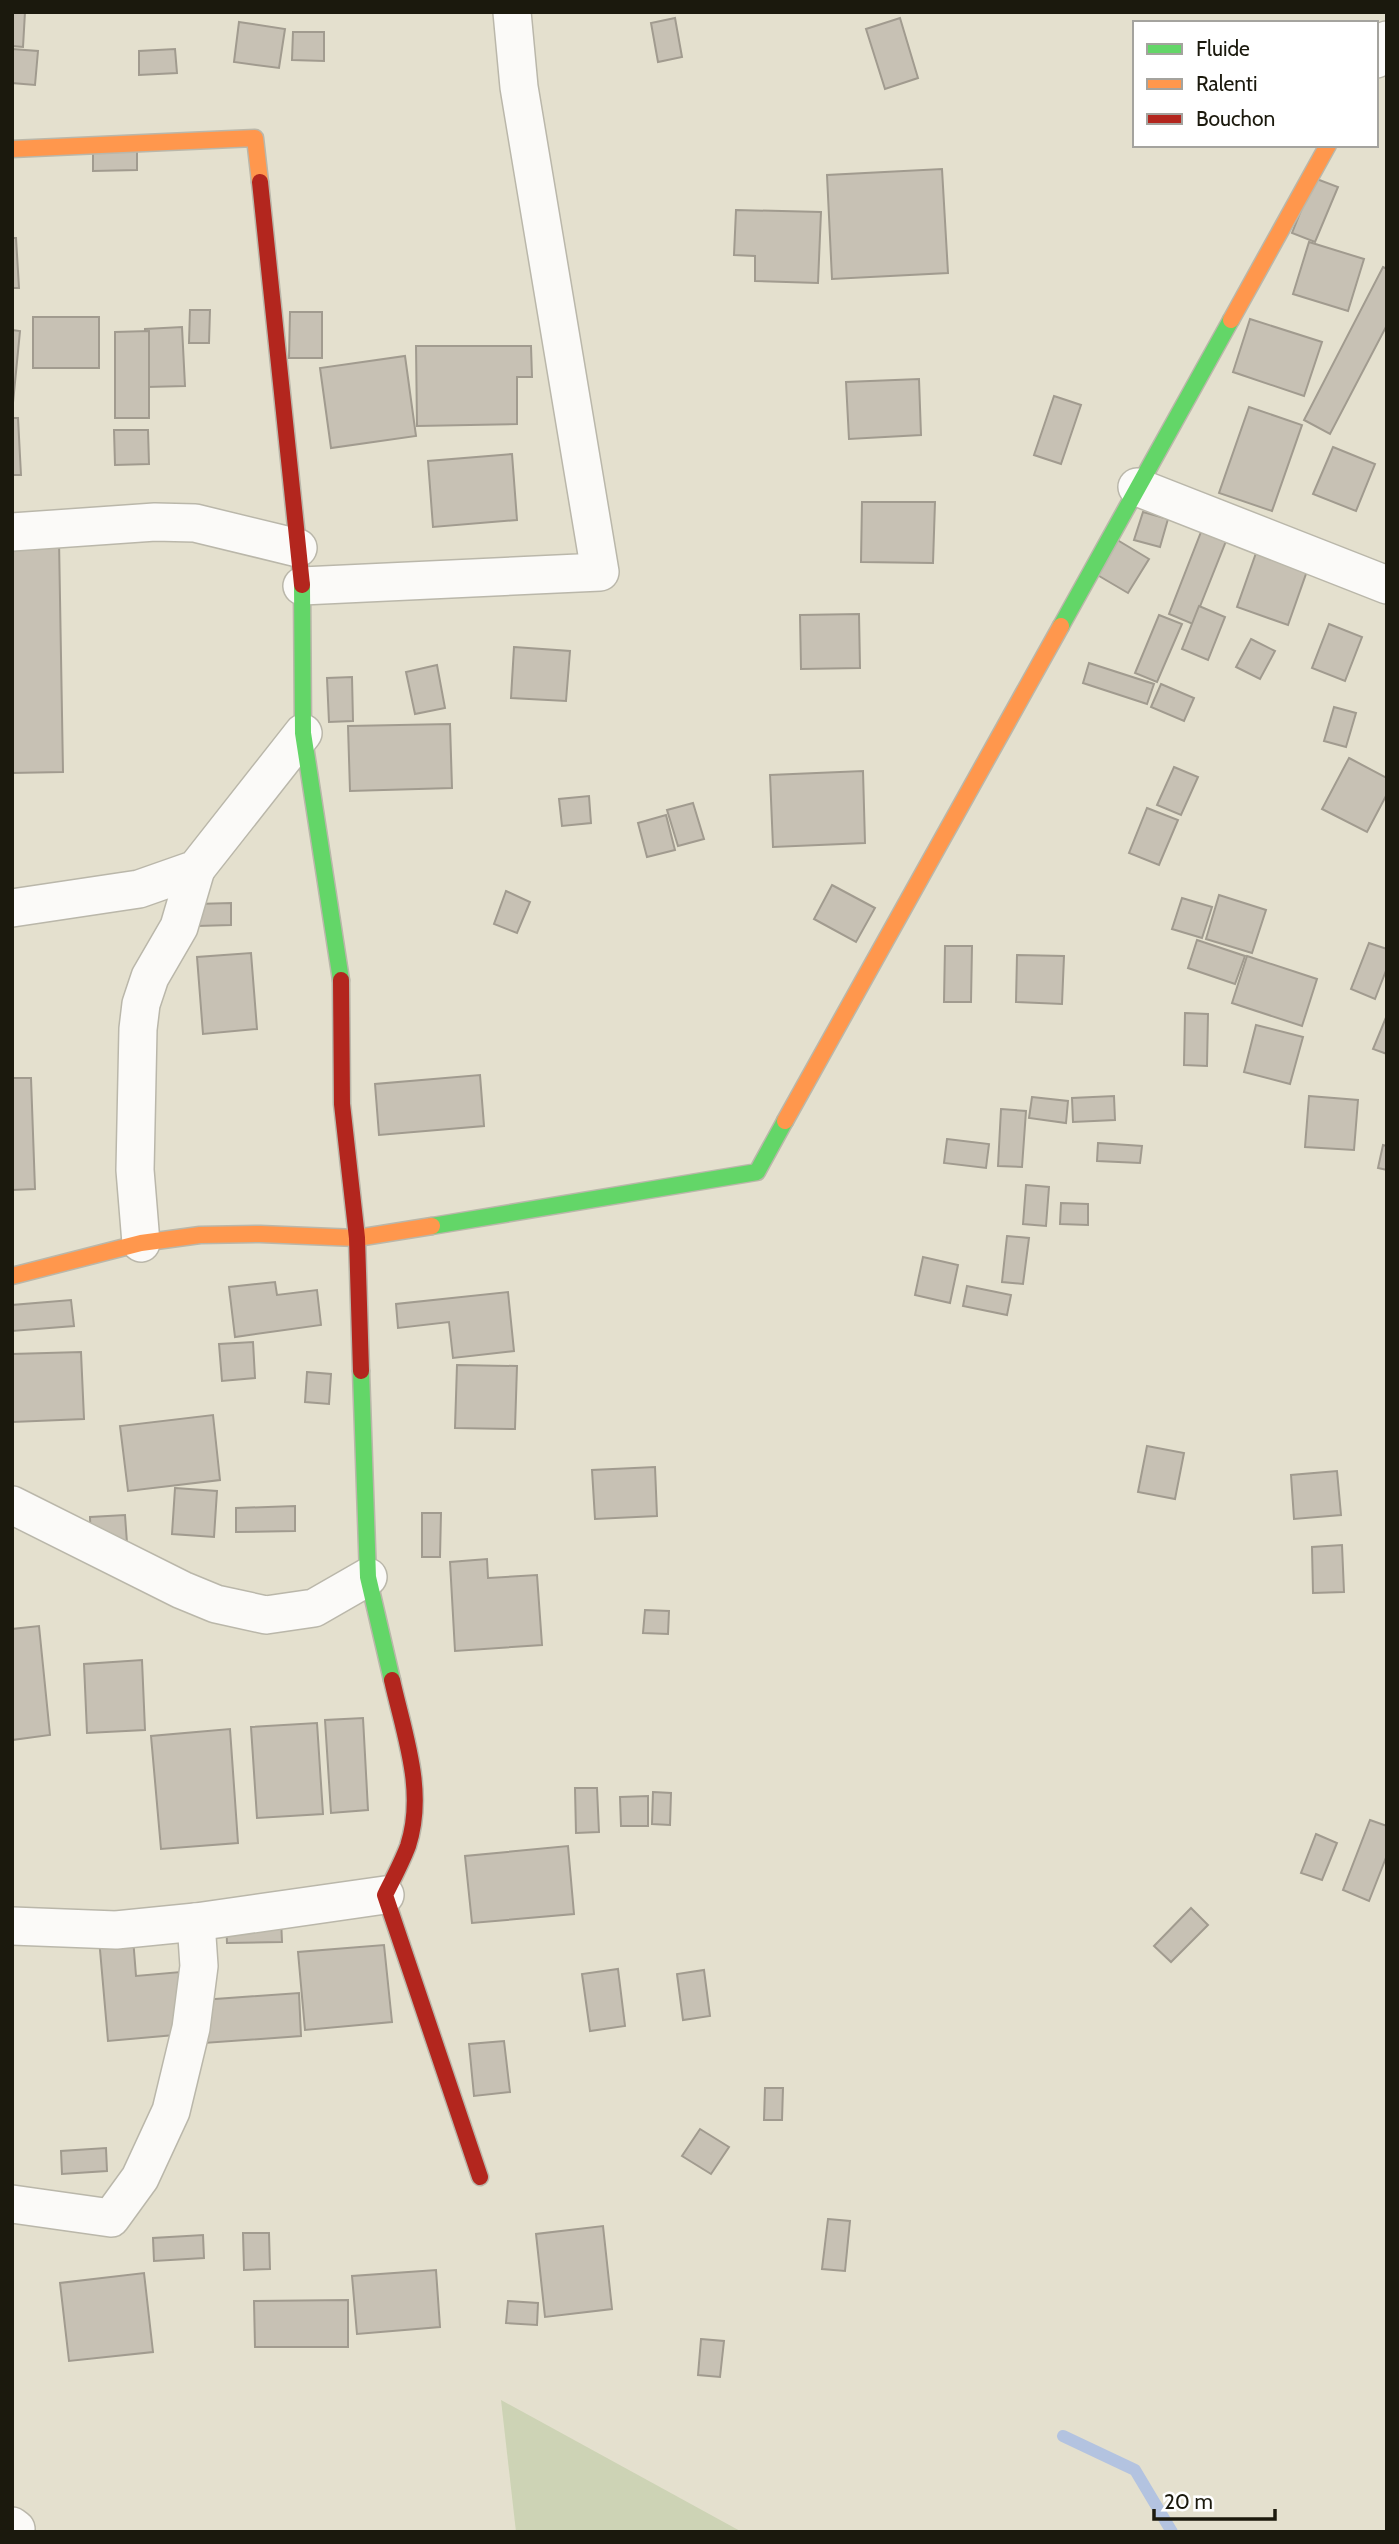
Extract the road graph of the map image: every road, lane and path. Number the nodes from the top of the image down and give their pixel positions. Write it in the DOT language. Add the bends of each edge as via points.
graph roads {
  1 [pos="512,12"];
  2 [pos="1387,40"];
  3 [pos="1378,56"];
  4 [pos="1327,147"];
  5 [pos="12,149"];
  6 [pos="1137,487"];
  7 [pos="12,532"];
  8 [pos="298,548"];
  9 [pos="1387,585"];
  10 [pos="302,586"];
  11 [pos="303,733"];
  12 [pos="196,869"];
  13 [pos="12,908"];
  14 [pos="357,1238"];
  15 [pos="141,1242"];
  16 [pos="12,1276"];
  17 [pos="12,1505"];
  18 [pos="368,1577"];
  19 [pos="385,1895"];
  20 [pos="197,1922"];
  21 [pos="12,1926"];
  22 [pos="480,2177"];
  23 [pos="12,2204"];
  1 -- 10 [label="street" via="519,87 600,572"];
  2 -- 3 [label="street"];
  4 -- 6 [label="street"];
  5 -- 8 [label="street" via="255,138"];
  6 -- 9 [label="street"];
  6 -- 14 [label="street" via="757,1172"];
  7 -- 8 [label="street" via="195,523"];
  8 -- 10 [label="street"];
  10 -- 11 [label="street"];
  11 -- 12 [label="street"];
  11 -- 14 [label="street" via="341,972 342,1104"];
  12 -- 13 [label="street" via="139,889"];
  12 -- 15 [label="street" via="179,927 150,977 141,1004 135,1170"];
  14 -- 15 [label="street" via="200,1235"];
  14 -- 18 [label="street"];
  15 -- 16 [label="street"];
  17 -- 18 [label="street" via="182,1590 216,1604 266,1615 314,1608"];
  18 -- 19 [label="street" via="416,1784 408,1846"];
  19 -- 20 [label="street"];
  19 -- 22 [label="street"];
  20 -- 21 [label="street" via="116,1930"];
  20 -- 23 [label="street" via="199,1966 191,2028 171,2110 140,2178 111,2218"];
}
